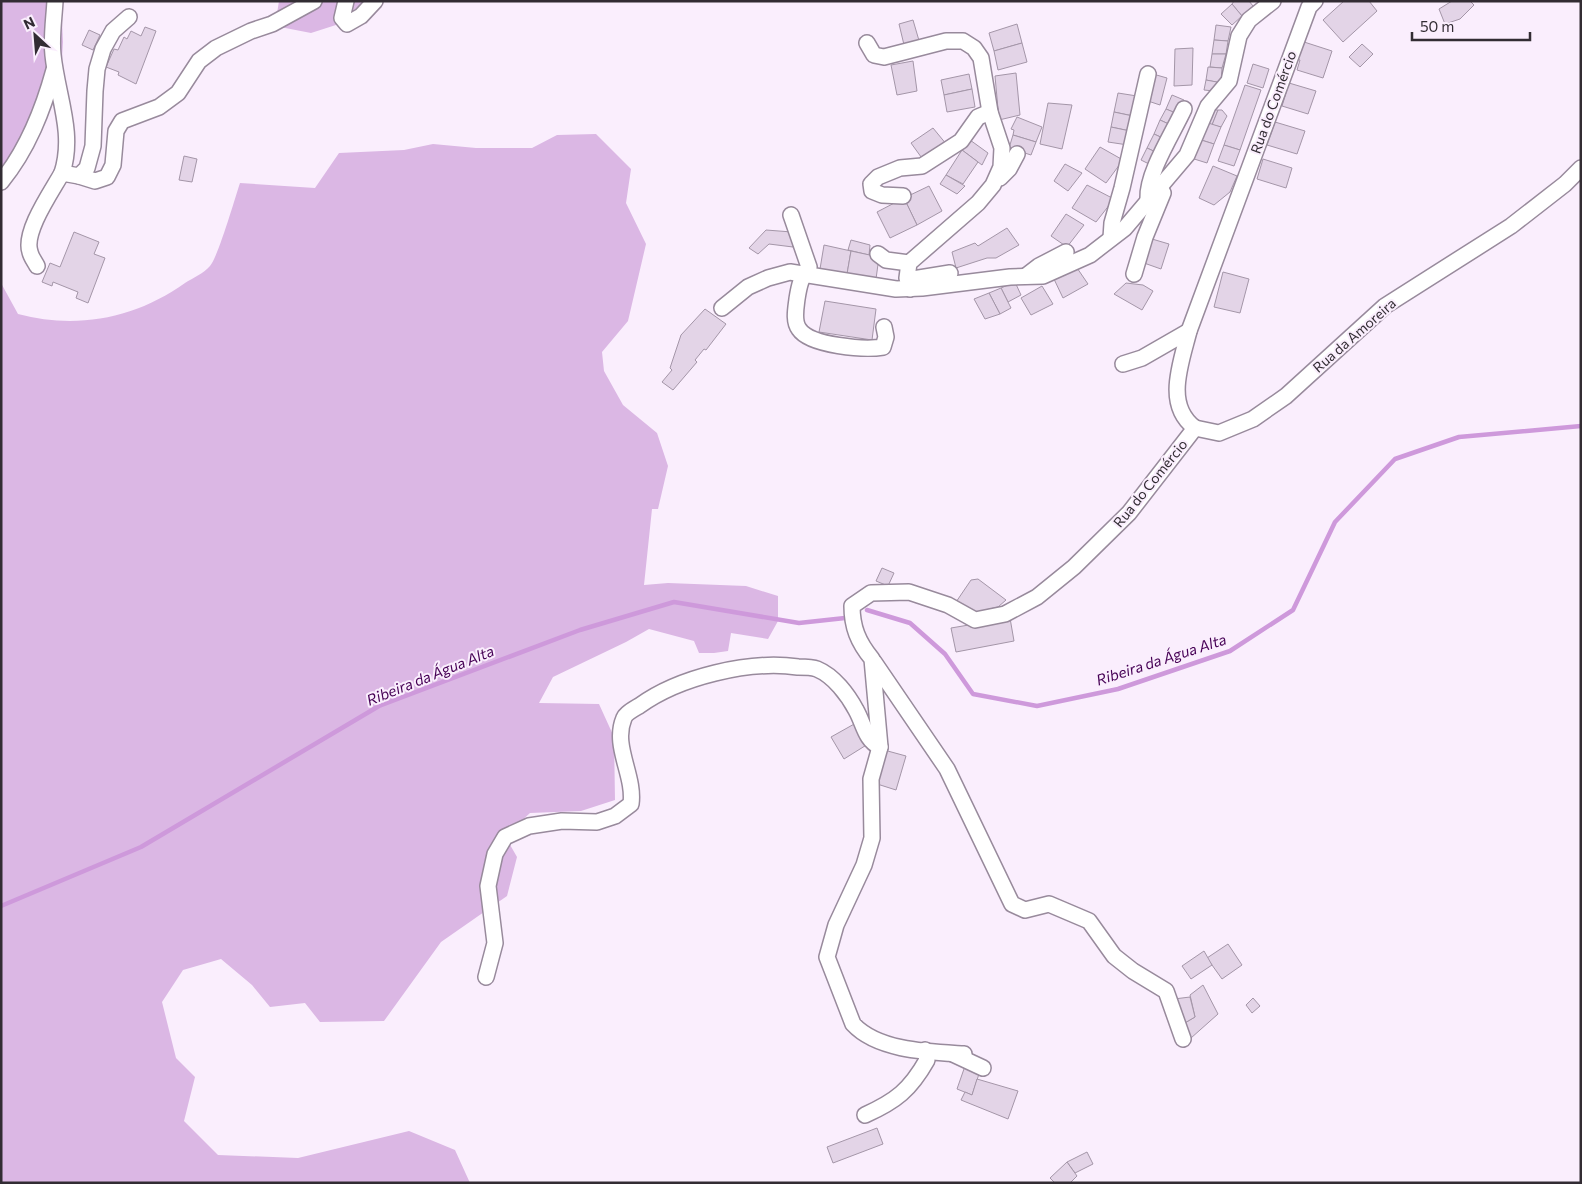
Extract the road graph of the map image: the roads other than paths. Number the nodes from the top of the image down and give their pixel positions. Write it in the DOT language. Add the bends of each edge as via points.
graph roads {
  1 [pos="54,1"];
  2 [pos="314,1"];
  3 [pos="346,1"];
  4 [pos="376,1"];
  5 [pos="1273,1"];
  6 [pos="1314,1"];
  7 [pos="129,17"];
  8 [pos="867,44"];
  9 [pos="55,66"];
  10 [pos="1148,74"];
  11 [pos="1184,109"];
  12 [pos="990,112"];
  13 [pos="1017,154"];
  14 [pos="1581,168"];
  15 [pos="62,173"];
  16 [pos="79,176"];
  17 [pos="1,182"];
  18 [pos="993,185"];
  19 [pos="1159,186"];
  20 [pos="903,196"];
  21 [pos="1148,199"];
  22 [pos="791,215"];
  23 [pos="1111,238"];
  24 [pos="1066,252"];
  25 [pos="878,254"];
  26 [pos="38,266"];
  27 [pos="950,273"];
  28 [pos="1134,274"];
  29 [pos="802,275"];
  30 [pos="1026,276"];
  31 [pos="908,277"];
  32 [pos="722,308"];
  33 [pos="884,327"];
  34 [pos="1189,332"];
  35 [pos="1123,364"];
  36 [pos="1195,428"];
  37 [pos="872,659"];
  38 [pos="880,747"];
  39 [pos="486,977"];
  40 [pos="1183,1039"];
  41 [pos="924,1050"];
  42 [pos="983,1068"];
  43 [pos="865,1115"];
  1 -- 9 [label="street"];
  2 -- 16 [label="street" via="272,24 216,48 199,61 178,93 159,107 122,121 116,131 113,165 107,177 95,181"];
  3 -- 4 [label="street" via="342,18 347,24"];
  5 -- 19 [label="street" via="1249,20 1239,36 1229,81 1208,106 1187,155"];
  6 -- 34 [label="street, Rua do Comércio" via="1286,65"];
  7 -- 16 [label="street" via="113,31 102,49 97,69 94,146 87,168"];
  8 -- 12 [label="street" via="874,55 884,57 946,41 963,41 981,58"];
  9 -- 15 [label="street" via="65,110 66,159"];
  9 -- 17 [label="street" via="36,123 13,167"];
  10 -- 23 [label="street"];
  11 -- 21 [label="street" via="1148,188"];
  12 -- 18 [label="street" via="1002,148 1001,167"];
  12 -- 20 [label="street" via="978,117 961,141 922,166 900,168 870,184 872,191 882,195"];
  13 -- 18 [label="street" via="1009,169"];
  14 -- 36 [label="street, Rua da Amoreira" via="1511,226 1385,306 1286,396 1253,419 1219,433"];
  15 -- 16 [label="street"];
  15 -- 26 [label="street" via="32,232 29,251"];
  18 -- 31 [label="street"];
  19 -- 21 [label="street"];
  19 -- 28 [label="street" via="1163,193"];
  21 -- 23 [label="street" via="1125,228"];
  22 -- 29 [label="street" via="809,267"];
  23 -- 30 [label="street" via="1090,255 1064,267 1042,276"];
  24 -- 30 [label="street"];
  25 -- 31 [label="street"];
  27 -- 31 [label="street" via="917,280"];
  29 -- 31 [label="street" via="896,289"];
  29 -- 32 [label="street" via="790,272 768,278 748,287"];
  29 -- 33 [label="street" via="796,321 799,330 812,338 869,350 883,347"];
  30 -- 31 [label="street"];
  34 -- 35 [label="street" via="1142,358"];
  34 -- 36 [label="street, Rua do Comércio" via="1178,377 1177,401 1186,421"];
  36 -- 37 [label="street, Rua do Comércio" via="1129,513 1074,567 1037,597 1005,614 975,620 948,605 909,592 871,593 852,606 852,625"];
  37 -- 38 [label="street"];
  37 -- 40 [label="street" via="947,769 1012,904 1025,910 1049,904 1089,921 1114,956 1133,972 1166,991"];
  38 -- 39 [label="street" via="871,743 856,710 838,685 817,669 777,664 735,669 692,680 650,698 625,716 620,733 633,792 631,804 614,816 597,822 562,821 529,826 506,837 495,854 488,886 495,943"];
  38 -- 41 [label="street" via="871,779 872,838 864,864 836,925 827,957 853,1024 860,1032 884,1043"];
  41 -- 42 [label="street" via="958,1054"];
  41 -- 43 [label="street" via="927,1060 906,1091 888,1105"];
}
